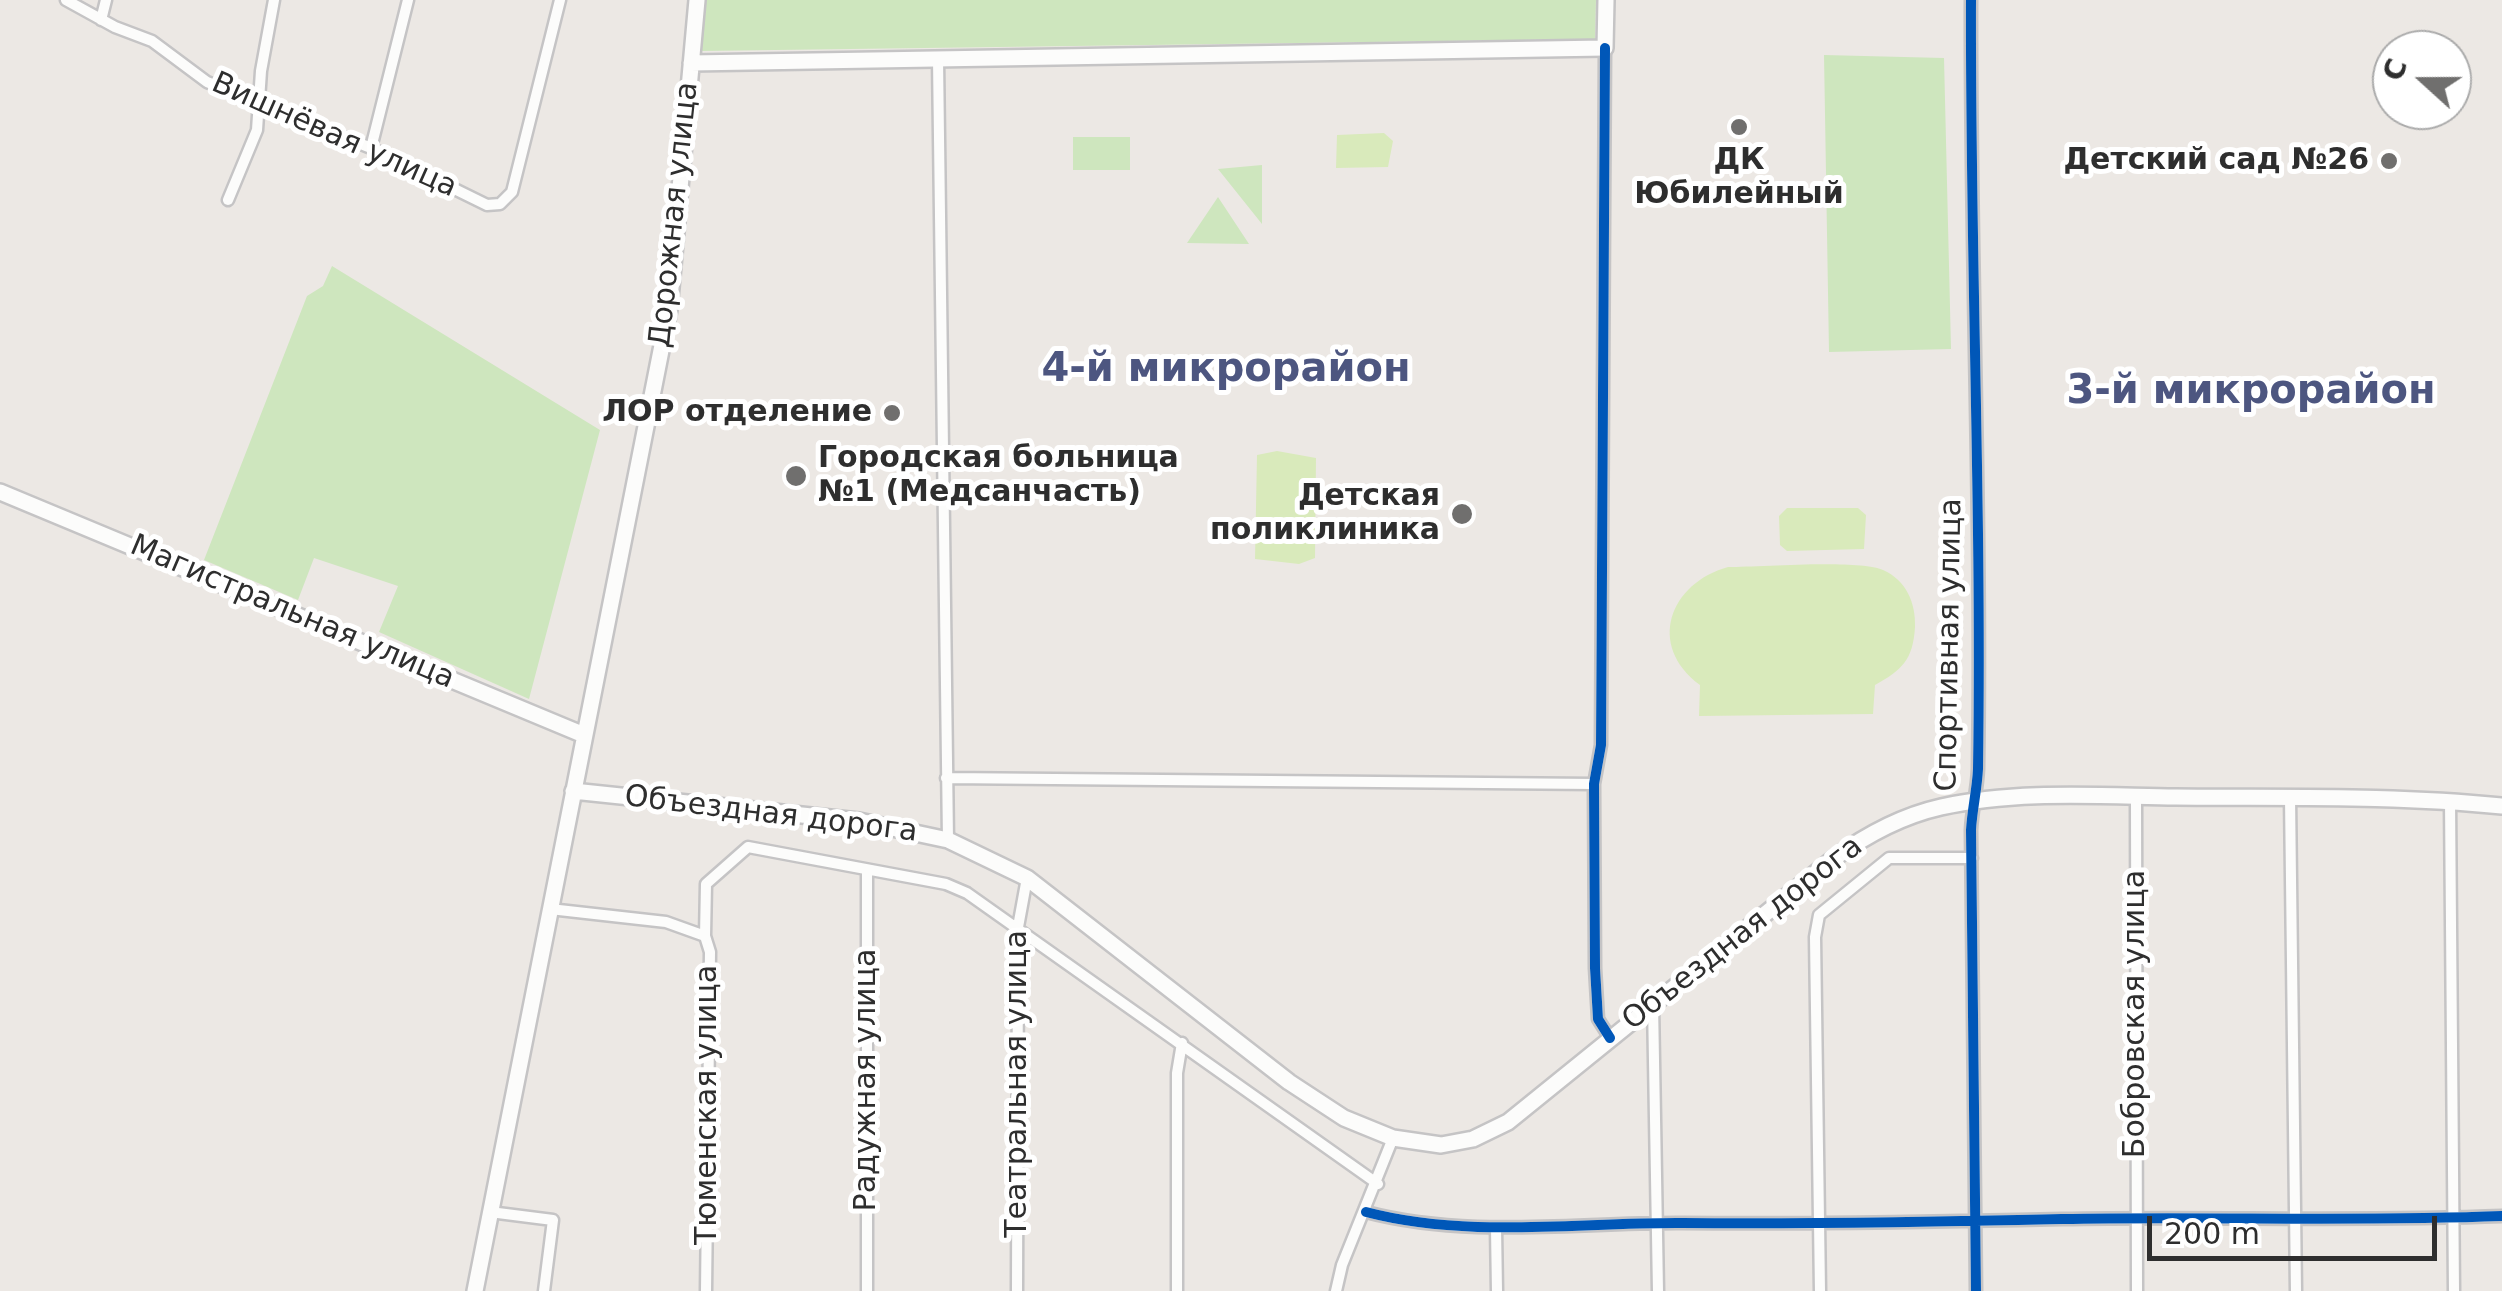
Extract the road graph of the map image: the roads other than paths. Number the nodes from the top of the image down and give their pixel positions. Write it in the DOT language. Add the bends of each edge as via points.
graph roads {
  1 [pos="66,0"];
  2 [pos="106,0"];
  3 [pos="274,0"];
  4 [pos="408,0"];
  5 [pos="560,0"];
  6 [pos="698,0"];
  7 [pos="1606,0"];
  8 [pos="1971,0"];
  9 [pos="101,20"];
  10 [pos="1605,48"];
  11 [pos="938,59"];
  12 [pos="691,62"];
  13 [pos="258,101"];
  14 [pos="372,148"];
  15 [pos="228,200"];
  16 [pos="0,492"];
  17 [pos="584,734"];
  18 [pos="946,778"];
  19 [pos="1594,784"];
  20 [pos="573,791"];
  21 [pos="2136,796"];
  22 [pos="2290,798"];
  23 [pos="1974,800"];
  24 [pos="2450,801"];
  25 [pos="2502,806"];
  26 [pos="948,840"];
  27 [pos="1972,858"];
  28 [pos="866,870"];
  29 [pos="1027,878"];
  30 [pos="550,909"];
  31 [pos="1018,926"];
  32 [pos="704,936"];
  33 [pos="1653,1003"];
  34 [pos="1610,1038"];
  35 [pos="1182,1043"];
  36 [pos="1393,1138"];
  37 [pos="1378,1184"];
  38 [pos="490,1212"];
  39 [pos="1366,1212"];
  40 [pos="2502,1216"];
  41 [pos="2295,1218"];
  42 [pos="2455,1218"];
  43 [pos="2137,1220"];
  44 [pos="1658,1222"];
  45 [pos="1819,1224"];
  46 [pos="1976,1224"];
  47 [pos="1496,1228"];
  48 [pos="475,1291"];
  49 [pos="544,1291"];
  50 [pos="706,1291"];
  51 [pos="866,1291"];
  52 [pos="1017,1291"];
  53 [pos="1177,1291"];
  54 [pos="1336,1291"];
  55 [pos="1496,1291"];
  56 [pos="1658,1291"];
  57 [pos="1820,1291"];
  58 [pos="1976,1291"];
  59 [pos="2137,1291"];
  60 [pos="2296,1291"];
  61 [pos="2454,1291"];
  1 -- 9 [label="street, Вишнёвая улица"];
  2 -- 9 [label="street"];
  3 -- 13 [label="street"];
  4 -- 14 [label="street"];
  5 -- 14 [label="street, Вишнёвая улица" via="512,192 500,204 486,205"];
  6 -- 12 [label="main road, Дорожная улица"];
  7 -- 10 [label="main road"];
  8 -- 23 [label="street, Спортивная улица"];
  9 -- 13 [label="street, Вишнёвая улица" via="152,41 207,82"];
  10 -- 11 [label="main road"];
  10 -- 19 [label="street" via="1601,733"];
  11 -- 12 [label="main road"];
  11 -- 18 [label="street"];
  12 -- 17 [label="main road, Дорожная улица" via="669,310"];
  13 -- 14 [label="street, Вишнёвая улица"];
  13 -- 15 [label="street" via="257,130"];
  16 -- 17 [label="main road, Магистральная улица"];
  17 -- 20 [label="main road, Дорожная улица"];
  18 -- 19 [label="street"];
  18 -- 26 [label="street"];
  19 -- 34 [label="street" via="1596,1004"];
  20 -- 26 [label="main road, Объездная дорога" via="859,820"];
  20 -- 30 [label="main road, Дорожная улица"];
  21 -- 22 [label="main road, Объездная дорога"];
  21 -- 23 [label="main road, Объездная дорога"];
  21 -- 43 [label="street, Бобровская улица"];
  22 -- 24 [label="main road, Объездная дорога"];
  22 -- 41 [label="street"];
  23 -- 27 [label="street, Спортивная улица"];
  23 -- 33 [label="main road, Объездная дорога" via="1918,813 1855,843"];
  24 -- 25 [label="main road, Объездная дорога"];
  24 -- 42 [label="street"];
  26 -- 29 [label="main road, Объездная дорога"];
  27 -- 45 [label="street" via="1889,858 1819,915"];
  27 -- 46 [label="street, Спортивная улица"];
  28 -- 31 [label="street" via="946,884"];
  28 -- 32 [label="street" via="748,846 706,884"];
  28 -- 51 [label="street, Радужная улица"];
  29 -- 31 [label="street, Театральная улица"];
  29 -- 36 [label="main road, Объездная дорога" via="1290,1082 1344,1118"];
  30 -- 32 [label="street, Тюменская улица" via="690,928"];
  30 -- 38 [label="main road, Дорожная улица"];
  31 -- 35 [label="street"];
  31 -- 52 [label="street, Театральная улица"];
  32 -- 50 [label="street, Тюменская улица" via="710,952"];
  33 -- 34 [label="main road, Объездная дорога"];
  33 -- 44 [label="street"];
  34 -- 36 [label="main road, Объездная дорога" via="1489,1133 1441,1145"];
  35 -- 37 [label="street"];
  35 -- 53 [label="street"];
  36 -- 37 [label="street"];
  37 -- 39 [label="street"];
  38 -- 48 [label="main road, Дорожная улица"];
  38 -- 49 [label="street" via="554,1220"];
  39 -- 47 [label="street" via="1398,1221"];
  39 -- 54 [label="street"];
  40 -- 42 [label="street"];
  41 -- 42 [label="street"];
  41 -- 43 [label="street"];
  41 -- 60 [label="street"];
  42 -- 61 [label="street"];
  43 -- 46 [label="street"];
  43 -- 59 [label="street, Бобровская улица"];
  44 -- 45 [label="street"];
  44 -- 47 [label="street"];
  44 -- 56 [label="street"];
  45 -- 46 [label="street"];
  45 -- 57 [label="street"];
  46 -- 58 [label="street, Спортивная улица"];
  47 -- 55 [label="street"];
}
